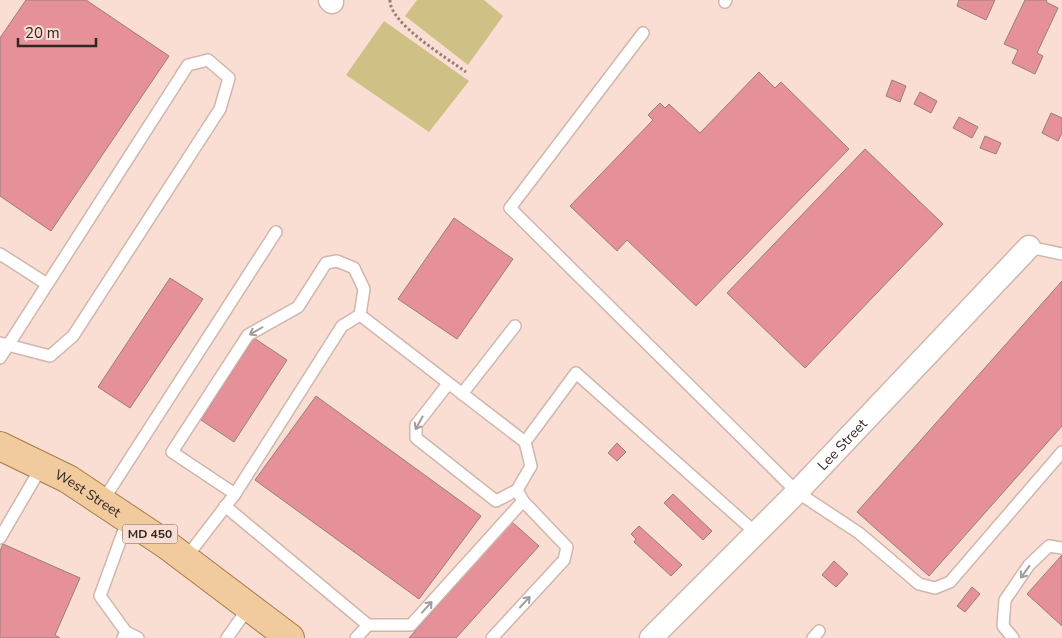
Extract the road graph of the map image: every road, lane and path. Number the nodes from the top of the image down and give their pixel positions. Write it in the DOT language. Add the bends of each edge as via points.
graph roads {
  1 [pos="390,0"];
  2 [pos="643,33"];
  3 [pos="466,72"];
  4 [pos="276,232"];
  5 [pos="1029,247"];
  6 [pos="0,254"];
  7 [pos="1062,254"];
  8 [pos="47,284"];
  9 [pos="360,315"];
  10 [pos="515,326"];
  11 [pos="3,345"];
  12 [pos="0,358"];
  13 [pos="448,384"];
  14 [pos="462,394"];
  15 [pos="525,442"];
  16 [pos="0,446"];
  17 [pos="1062,452"];
  18 [pos="42,466"];
  19 [pos="517,490"];
  20 [pos="797,492"];
  21 [pos="235,494"];
  22 [pos="523,501"];
  23 [pos="102,502"];
  24 [pos="226,506"];
  25 [pos="128,519"];
  26 [pos="756,533"];
  27 [pos="0,538"];
  28 [pos="1062,548"];
  29 [pos="185,559"];
  30 [pos="249,607"];
  31 [pos="368,625"];
  32 [pos="124,635"];
  33 [pos="138,638"];
  34 [pos="227,638"];
  35 [pos="290,638"];
  36 [pos="356,638"];
  37 [pos="492,638"];
  38 [pos="651,638"];
  39 [pos="1013,638"];
  1 -- 3 [label="path" via="391,10 400,22"];
  2 -- 20 [label="lane" via="510,208"];
  4 -- 23 [label="lane"];
  5 -- 7 [label="lane"];
  5 -- 20 [label="street, Lee Street"];
  6 -- 8 [label="lane"];
  8 -- 11 [label="lane"];
  8 -- 11 [label="lane" via="188,65 208,60 229,78 220,110 73,336 50,356"];
  9 -- 13 [label="lane"];
  9 -- 21 [label="lane" via="342,326"];
  9 -- 21 [label="lane, one-way" via="364,289 354,268 337,261 326,263 298,307 248,335 172,452"];
  10 -- 14 [label="lane"];
  11 -- 12 [label="lane"];
  13 -- 14 [label="lane"];
  13 -- 19 [label="lane, one-way" via="416,425 416,438 496,501"];
  14 -- 15 [label="lane"];
  15 -- 19 [label="lane" via="531,466"];
  15 -- 26 [label="lane" via="576,373"];
  16 -- 18 [label="main road, West Street / MD 450"];
  17 -- 20 [label="lane" via="950,582 935,588 918,584 859,533"];
  18 -- 23 [label="main road, West Street / MD 450"];
  18 -- 27 [label="lane"];
  19 -- 22 [label="lane"];
  20 -- 26 [label="street, Lee Street"];
  21 -- 24 [label="lane"];
  31 -- 22 [label="lane, one-way" via="411,625"];
  37 -- 22 [label="lane, one-way" via="564,560 567,547"];
  23 -- 25 [label="main road, West Street / MD 450"];
  24 -- 29 [label="lane"];
  24 -- 31 [label="lane"];
  25 -- 29 [label="main road, West Street / MD 450"];
  25 -- 32 [label="lane" via="100,596"];
  26 -- 38 [label="street, Lee Street"];
  28 -- 39 [label="lane, one-way" via="1049,546 1029,565 1005,600 1004,626"];
  29 -- 30 [label="main road, West Street / MD 450"];
  30 -- 34 [label="lane"];
  30 -- 35 [label="main road, West Street / MD 450"];
  31 -- 36 [label="lane"];
  32 -- 33 [label="lane"];
}
